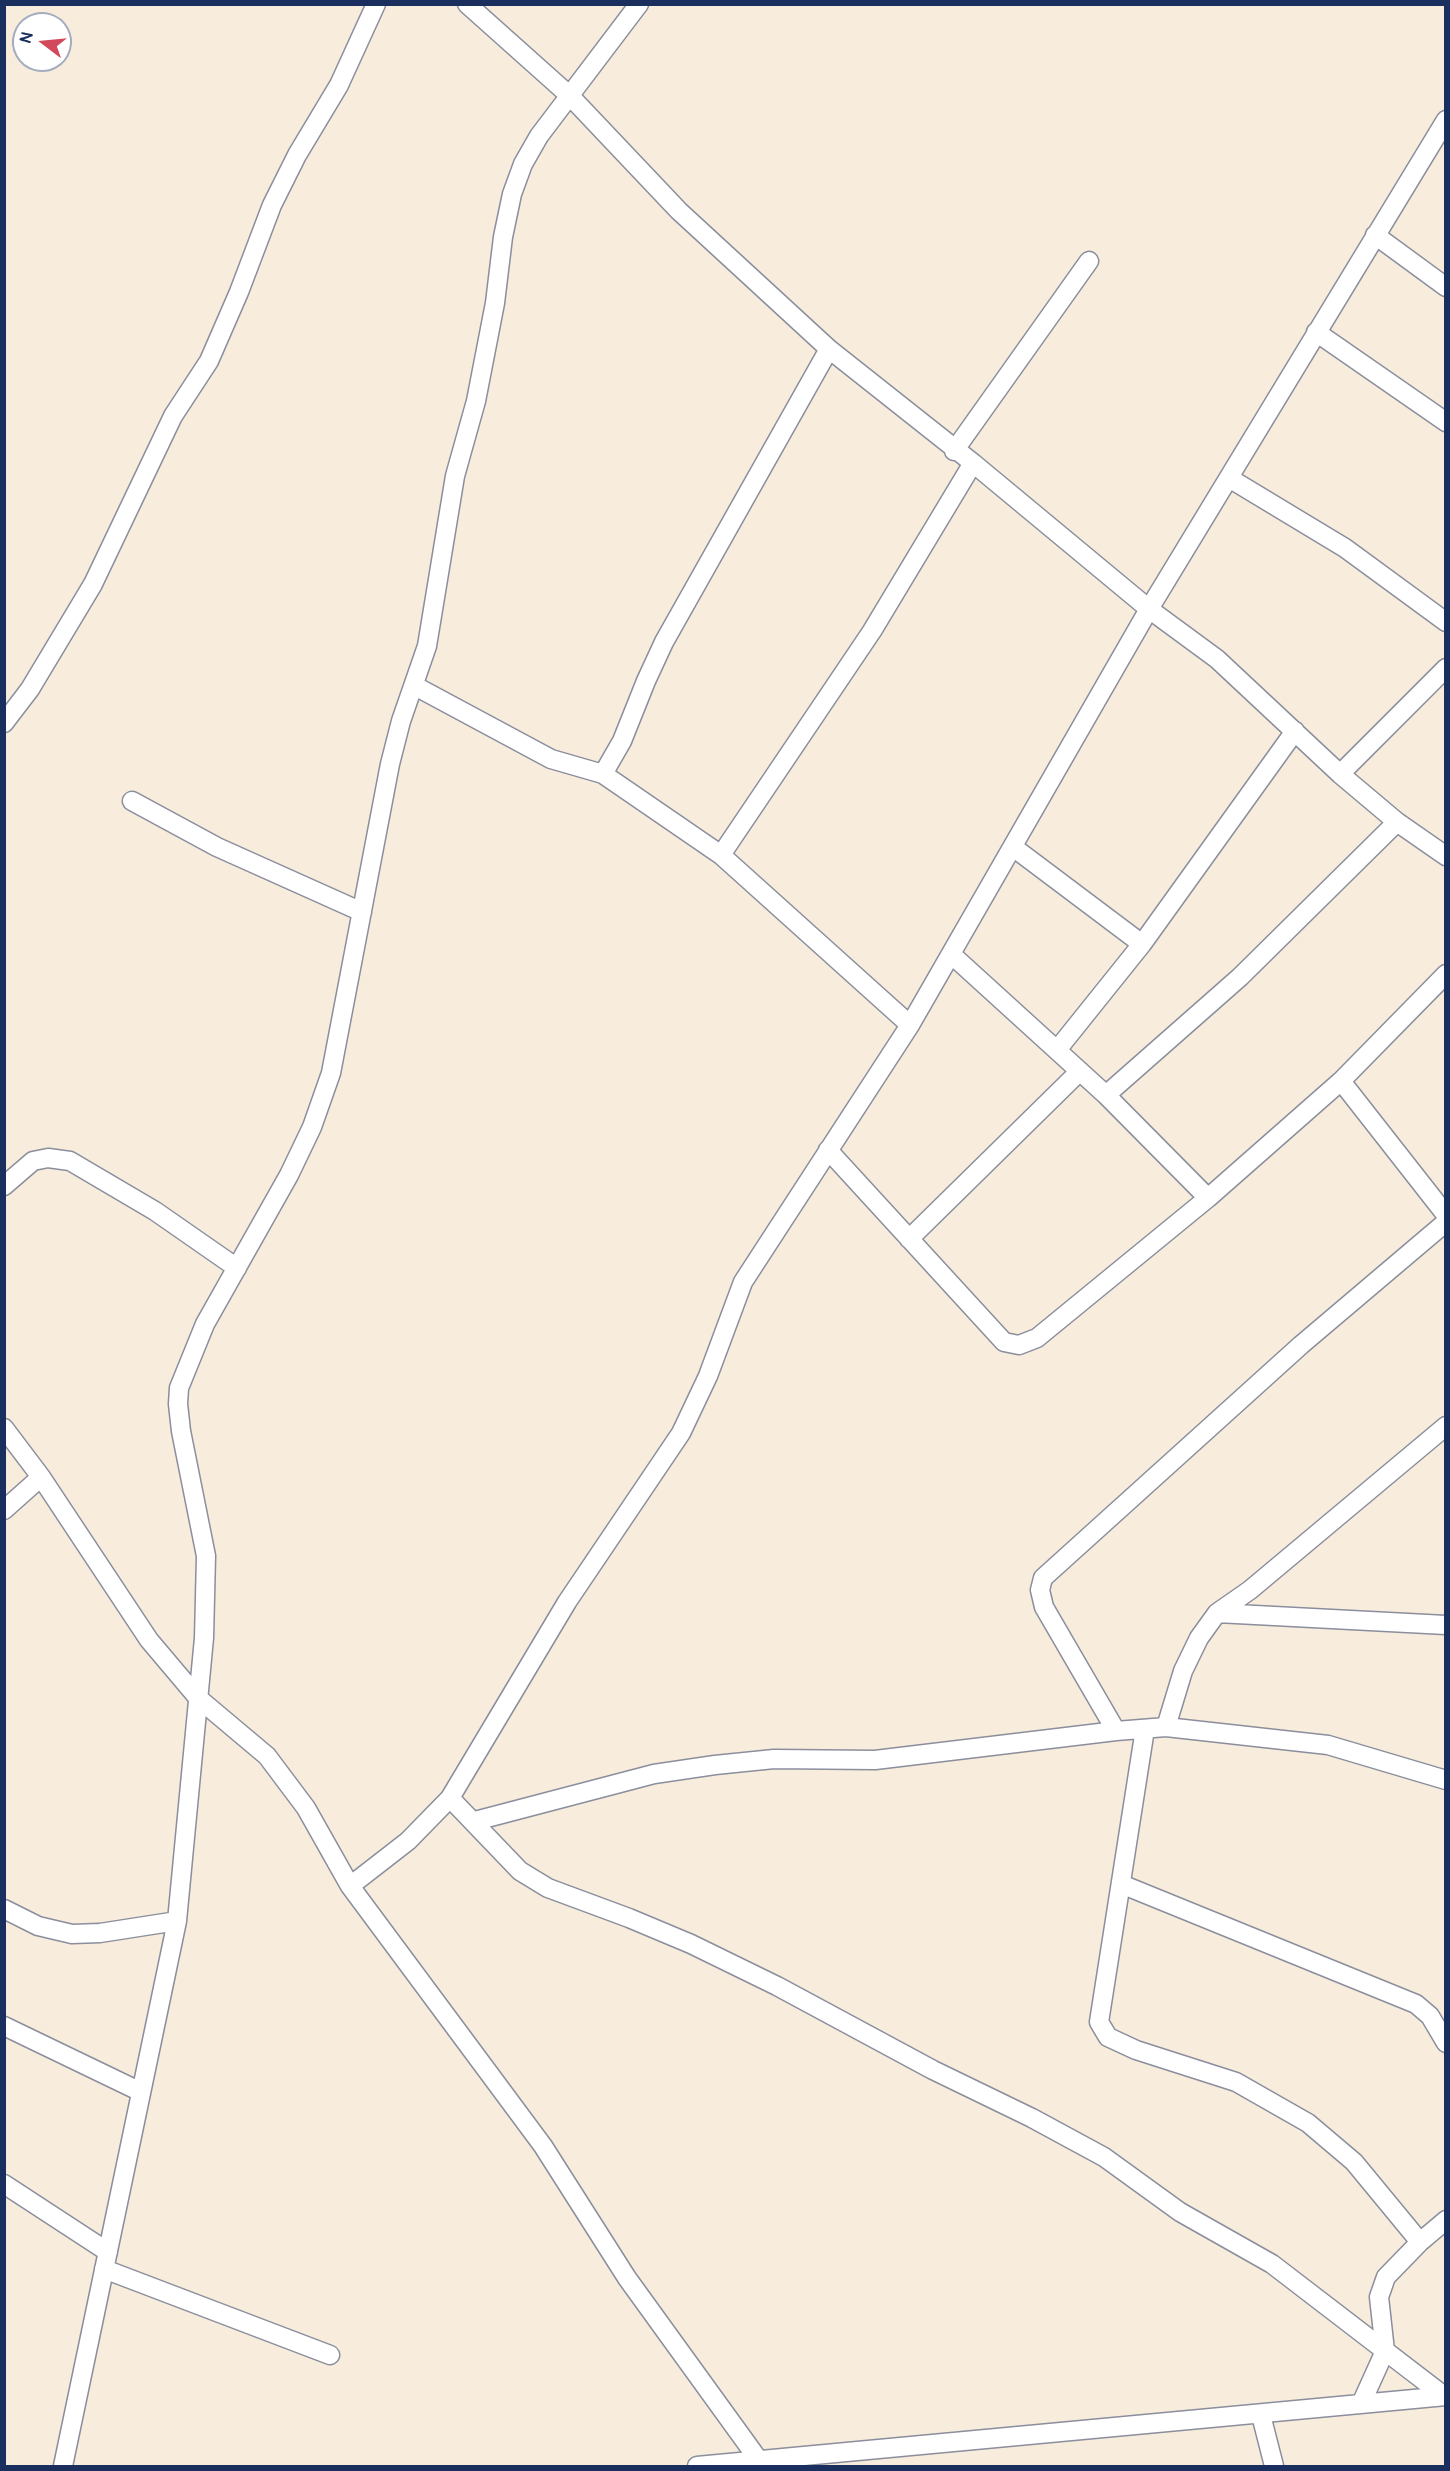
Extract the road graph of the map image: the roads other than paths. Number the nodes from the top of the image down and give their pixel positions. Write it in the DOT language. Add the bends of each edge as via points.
graph roads {
  1 [pos="376,4"];
  2 [pos="467,4"];
  3 [pos="639,4"];
  4 [pos="570,96"];
  5 [pos="1444,124"];
  6 [pos="1376,235"];
  7 [pos="1089,261"];
  8 [pos="1446,287"];
  9 [pos="1316,332"];
  10 [pos="828,349"];
  11 [pos="1446,422"];
  12 [pos="954,451"];
  13 [pos="973,464"];
  14 [pos="1229,478"];
  15 [pos="1149,609"];
  16 [pos="1446,622"];
  17 [pos="1446,668"];
  18 [pos="415,686"];
  19 [pos="4,723"];
  20 [pos="1295,731"];
  21 [pos="603,774"];
  22 [pos="1340,774"];
  23 [pos="132,801"];
  24 [pos="1398,822"];
  25 [pos="1013,847"];
  26 [pos="721,855"];
  27 [pos="1446,856"];
  28 [pos="362,912"];
  29 [pos="1142,944"];
  30 [pos="951,954"];
  31 [pos="1446,974"];
  32 [pos="910,1025"];
  33 [pos="1057,1050"];
  34 [pos="1080,1071"];
  35 [pos="1341,1080"];
  36 [pos="1106,1095"];
  37 [pos="828,1150"];
  38 [pos="4,1186"];
  39 [pos="1208,1198"];
  40 [pos="1446,1215"];
  41 [pos="1446,1222"];
  42 [pos="909,1239"];
  43 [pos="237,1268"];
  44 [pos="1446,1426"];
  45 [pos="4,1428"];
  46 [pos="41,1477"];
  47 [pos="4,1510"];
  48 [pos="1217,1613"];
  49 [pos="1446,1625"];
  50 [pos="198,1698"];
  51 [pos="1166,1727"];
  52 [pos="1145,1729"];
  53 [pos="1116,1731"];
  54 [pos="1446,1780"];
  55 [pos="450,1798"];
  56 [pos="475,1821"];
  57 [pos="1120,1884"];
  58 [pos="350,1886"];
  59 [pos="4,1909"];
  60 [pos="177,1921"];
  61 [pos="4,2026"];
  62 [pos="1446,2043"];
  63 [pos="141,2092"];
  64 [pos="4,2184"];
  65 [pos="1446,2220"];
  66 [pos="1420,2242"];
  67 [pos="106,2261"];
  68 [pos="1385,2351"];
  69 [pos="330,2355"];
  70 [pos="1445,2396"];
  71 [pos="1361,2404"];
  72 [pos="1261,2415"];
  73 [pos="760,2463"];
  74 [pos="63,2466"];
  75 [pos="697,2466"];
  76 [pos="1274,2466"];
  1 -- 19 [label="street" via="339,85 272,205 209,360 173,416 93,584 30,689"];
  2 -- 4 [label="street"];
  3 -- 4 [label="street"];
  4 -- 10 [label="street" via="679,211"];
  4 -- 18 [label="street" via="523,164 512,195 480,380 455,476 427,646"];
  5 -- 6 [label="street"];
  6 -- 8 [label="street"];
  6 -- 9 [label="street"];
  7 -- 12 [label="street"];
  9 -- 11 [label="street"];
  9 -- 14 [label="street"];
  10 -- 12 [label="street"];
  10 -- 21 [label="street" via="664,642 622,741"];
  12 -- 13 [label="street"];
  13 -- 15 [label="street"];
  13 -- 26 [label="street" via="872,631"];
  14 -- 15 [label="street"];
  14 -- 16 [label="street" via="1345,548"];
  15 -- 20 [label="street" via="1217,659"];
  15 -- 25 [label="street"];
  17 -- 22 [label="street"];
  18 -- 21 [label="street" via="551,759"];
  18 -- 28 [label="street" via="390,764"];
  20 -- 22 [label="street"];
  20 -- 29 [label="street"];
  21 -- 26 [label="street"];
  22 -- 24 [label="street"];
  23 -- 28 [label="street" via="217,847"];
  24 -- 27 [label="street"];
  24 -- 36 [label="street" via="1240,977"];
  25 -- 29 [label="street"];
  25 -- 30 [label="street"];
  26 -- 32 [label="street"];
  28 -- 43 [label="street" via="331,1073 289,1174"];
  29 -- 33 [label="street"];
  30 -- 32 [label="street"];
  30 -- 33 [label="street"];
  31 -- 35 [label="street"];
  32 -- 37 [label="street"];
  33 -- 34 [label="street"];
  34 -- 36 [label="street"];
  34 -- 42 [label="street"];
  35 -- 39 [label="street"];
  35 -- 40 [label="street"];
  36 -- 39 [label="street"];
  37 -- 42 [label="street"];
  37 -- 55 [label="street" via="743,1282 708,1376 681,1434 567,1602"];
  38 -- 43 [label="street" via="33,1161 70,1161 155,1211"];
  39 -- 42 [label="street" via="1037,1338 1019,1345 1004,1342"];
  41 -- 53 [label="street" via="1292,1353 1043,1578 1040,1590 1044,1607"];
  43 -- 50 [label="street" via="205,1324 179,1388 181,1431 206,1556"];
  44 -- 48 [label="street" via="1250,1590"];
  45 -- 46 [label="street"];
  46 -- 47 [label="street"];
  46 -- 50 [label="street" via="149,1640"];
  48 -- 49 [label="street"];
  48 -- 51 [label="street" via="1183,1671"];
  50 -- 58 [label="street" via="267,1756 306,1808"];
  50 -- 60 [label="street"];
  51 -- 52 [label="street"];
  51 -- 54 [label="street" via="1328,1745"];
  52 -- 53 [label="street"];
  52 -- 57 [label="street"];
  53 -- 56 [label="street" via="874,1760 774,1759 654,1774"];
  55 -- 56 [label="street"];
  55 -- 58 [label="street" via="408,1841"];
  56 -- 68 [label="street" via="520,1871 548,1888 691,1944 1104,2157 1180,2212 1272,2264"];
  57 -- 62 [label="street" via="1416,2004 1430,2016"];
  57 -- 66 [label="street" via="1099,2022 1108,2037 1236,2082 1308,2123 1354,2162"];
  58 -- 73 [label="street" via="543,2146 627,2278"];
  59 -- 60 [label="street" via="38,1926 72,1934"];
  60 -- 63 [label="street"];
  61 -- 63 [label="street"];
  63 -- 67 [label="street"];
  64 -- 67 [label="street"];
  65 -- 66 [label="street"];
  66 -- 68 [label="street" via="1386,2277 1379,2296"];
  67 -- 69 [label="street"];
  67 -- 74 [label="street"];
  68 -- 70 [label="street"];
  68 -- 71 [label="street"];
  70 -- 71 [label="street"];
  71 -- 72 [label="street"];
  72 -- 73 [label="street"];
  72 -- 76 [label="street"];
  73 -- 75 [label="street"];
}
